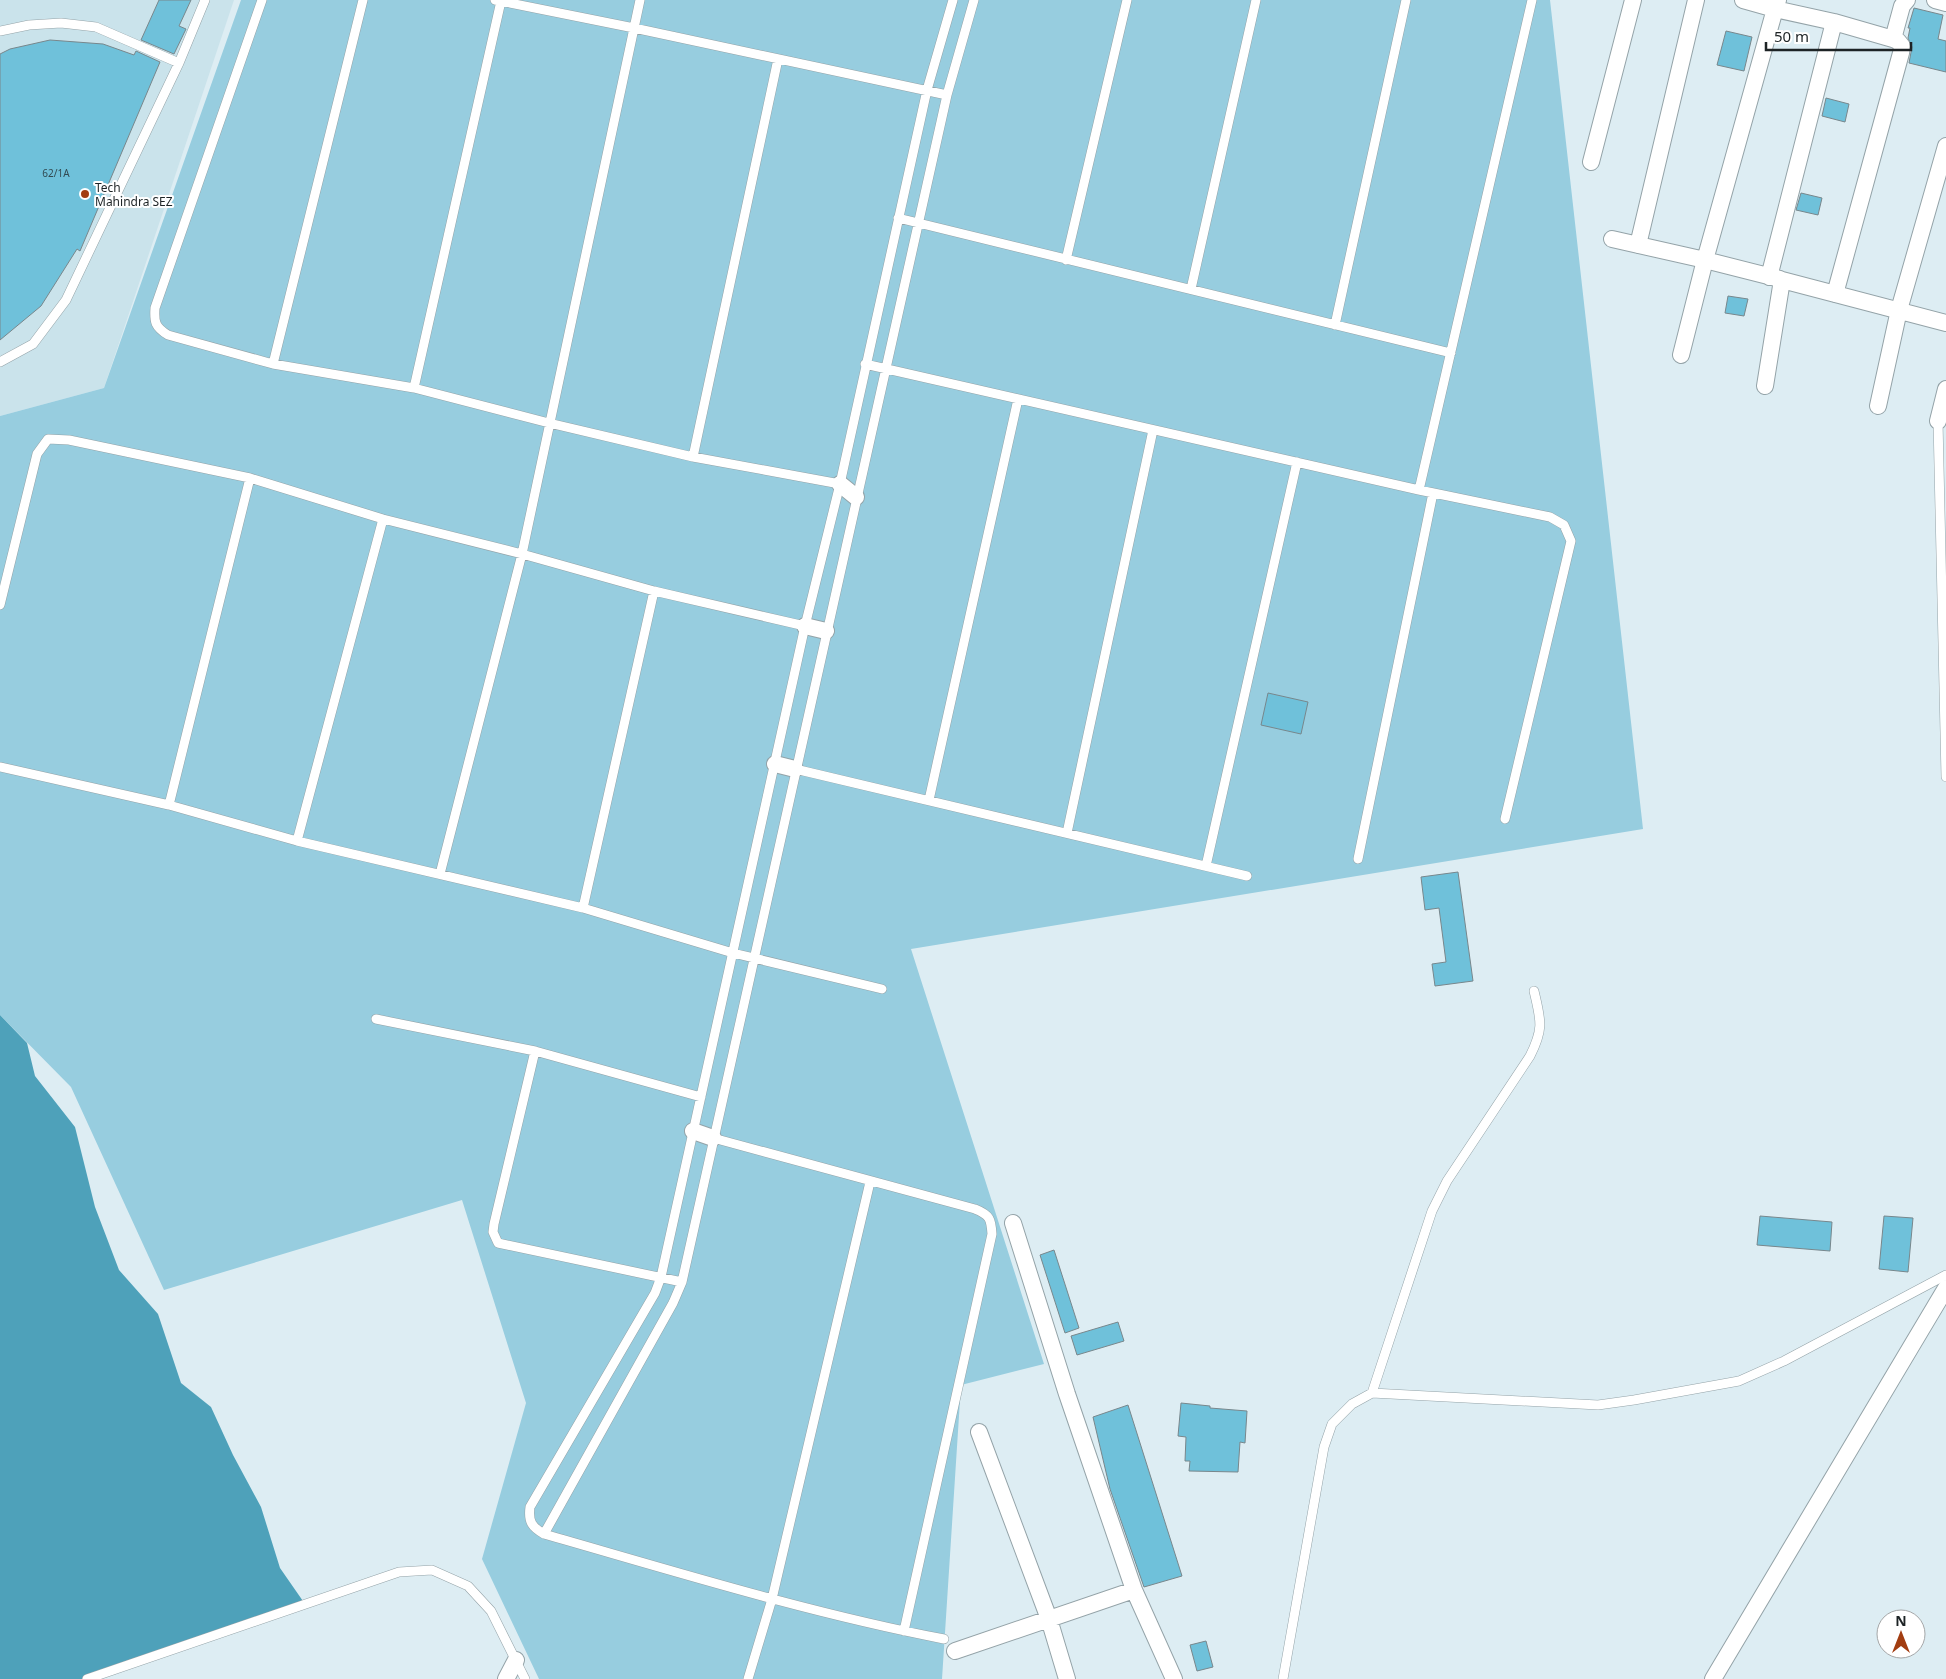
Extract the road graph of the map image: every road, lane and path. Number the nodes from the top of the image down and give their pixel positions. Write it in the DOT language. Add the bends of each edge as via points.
graph roads {
  1 [pos="205,0"];
  2 [pos="262,0"];
  3 [pos="363,0"];
  4 [pos="640,0"];
  5 [pos="953,0"];
  6 [pos="974,0"];
  7 [pos="1127,0"];
  8 [pos="1256,0"];
  9 [pos="1406,0"];
  10 [pos="1532,0"];
  11 [pos="1633,0"];
  12 [pos="1696,0"];
  13 [pos="1743,0"];
  14 [pos="1907,0"];
  15 [pos="1935,0"];
  16 [pos="498,1"];
  17 [pos="1946,3"];
  18 [pos="1776,5"];
  19 [pos="1834,22"];
  20 [pos="634,28"];
  21 [pos="0,31"];
  22 [pos="1892,39"];
  23 [pos="778,59"];
  24 [pos="179,64"];
  25 [pos="927,90"];
  26 [pos="946,95"];
  27 [pos="1946,146"];
  28 [pos="1591,162"];
  29 [pos="898,218"];
  30 [pos="918,223"];
  31 [pos="1612,239"];
  32 [pos="1638,245"];
  33 [pos="1066,260"];
  34 [pos="1705,260"];
  35 [pos="1776,278"];
  36 [pos="1191,290"];
  37 [pos="1835,294"];
  38 [pos="1899,310"];
  39 [pos="1946,323"];
  40 [pos="1335,324"];
  41 [pos="1451,353"];
  42 [pos="1681,355"];
  43 [pos="0,362"];
  44 [pos="273,364"];
  45 [pos="865,364"];
  46 [pos="885,368"];
  47 [pos="1765,386"];
  48 [pos="414,388"];
  49 [pos="1946,390"];
  50 [pos="1018,399"];
  51 [pos="1878,406"];
  52 [pos="1938,421"];
  53 [pos="549,423"];
  54 [pos="1153,430"];
  55 [pos="693,457"];
  56 [pos="1297,462"];
  57 [pos="250,478"];
  58 [pos="840,484"];
  59 [pos="1419,490"];
  60 [pos="1433,493"];
  61 [pos="856,497"];
  62 [pos="383,519"];
  63 [pos="522,554"];
  64 [pos="654,591"];
  65 [pos="0,605"];
  66 [pos="805,626"];
  67 [pos="826,630"];
  68 [pos="775,764"];
  69 [pos="0,766"];
  70 [pos="795,769"];
  71 [pos="1946,777"];
  72 [pos="929,800"];
  73 [pos="170,805"];
  74 [pos="1505,819"];
  75 [pos="1067,833"];
  76 [pos="297,841"];
  77 [pos="1358,859"];
  78 [pos="1206,866"];
  79 [pos="440,874"];
  80 [pos="1247,876"];
  81 [pos="583,908"];
  82 [pos="733,953"];
  83 [pos="753,958"];
  84 [pos="882,989"];
  85 [pos="1534,991"];
  86 [pos="376,1018"];
  87 [pos="535,1051"];
  88 [pos="701,1097"];
  89 [pos="693,1131"];
  90 [pos="713,1138"];
  91 [pos="870,1182"];
  92 [pos="1013,1223"];
  93 [pos="1946,1275"];
  94 [pos="661,1277"];
  95 [pos="682,1282"];
  96 [pos="1946,1288"];
  97 [pos="1372,1393"];
  98 [pos="979,1432"];
  99 [pos="544,1534"];
  100 [pos="1134,1590"];
  101 [pos="772,1599"];
  102 [pos="1049,1619"];
  103 [pos="904,1631"];
  104 [pos="950,1645"];
  105 [pos="516,1660"];
  106 [pos="87,1679"];
  107 [pos="506,1679"];
  108 [pos="526,1679"];
  109 [pos="748,1679"];
  110 [pos="1067,1679"];
  111 [pos="1174,1679"];
  112 [pos="1283,1679"];
  113 [pos="1713,1679"];
  1 -- 24 [label="lane"];
  2 -- 44 [label="lane" via="155,308 154,321 158,329 168,335"];
  3 -- 44 [label="lane"];
  4 -- 20 [label="lane"];
  5 -- 25 [label="lane"];
  6 -- 26 [label="lane"];
  7 -- 33 [label="lane"];
  8 -- 36 [label="lane"];
  9 -- 40 [label="lane"];
  10 -- 41 [label="lane"];
  11 -- 28 [label="street"];
  12 -- 32 [label="street"];
  13 -- 18 [label="street"];
  14 -- 22 [label="street" via="1902,6"];
  15 -- 17 [label="street"];
  16 -- 20 [label="lane"];
  16 -- 48 [label="lane"];
  18 -- 19 [label="street"];
  18 -- 34 [label="street"];
  19 -- 22 [label="street"];
  19 -- 35 [label="street"];
  20 -- 23 [label="lane"];
  20 -- 53 [label="lane"];
  21 -- 24 [label="lane" via="61,23 96,26"];
  22 -- 37 [label="street" via="1902,46 1902,53"];
  23 -- 25 [label="lane"];
  23 -- 55 [label="lane"];
  24 -- 43 [label="lane" via="66,300 33,344"];
  25 -- 26 [label="lane"];
  25 -- 29 [label="lane"];
  26 -- 30 [label="lane"];
  27 -- 38 [label="street"];
  29 -- 30 [label="lane"];
  29 -- 45 [label="lane"];
  30 -- 33 [label="lane"];
  30 -- 46 [label="lane"];
  31 -- 32 [label="street"];
  32 -- 34 [label="street"];
  33 -- 36 [label="lane"];
  34 -- 35 [label="street"];
  34 -- 42 [label="street"];
  35 -- 37 [label="street"];
  35 -- 47 [label="street"];
  36 -- 40 [label="lane"];
  37 -- 38 [label="street"];
  38 -- 39 [label="street"];
  38 -- 51 [label="street"];
  40 -- 41 [label="lane"];
  41 -- 59 [label="lane"];
  44 -- 48 [label="lane"];
  45 -- 46 [label="lane"];
  45 -- 58 [label="lane"];
  46 -- 50 [label="lane"];
  46 -- 61 [label="lane"];
  48 -- 53 [label="lane"];
  49 -- 52 [label="street"];
  50 -- 54 [label="lane"];
  50 -- 72 [label="lane"];
  52 -- 71 [label="lane"];
  53 -- 55 [label="lane"];
  53 -- 63 [label="lane"];
  54 -- 56 [label="lane"];
  54 -- 75 [label="lane"];
  55 -- 58 [label="lane"];
  56 -- 59 [label="lane"];
  56 -- 78 [label="lane"];
  57 -- 62 [label="lane"];
  57 -- 65 [label="lane" via="69,440 48,439 38,454"];
  57 -- 73 [label="lane"];
  58 -- 61 [label="street"];
  58 -- 66 [label="lane"];
  59 -- 60 [label="lane"];
  60 -- 74 [label="lane" via="1550,517 1564,525 1571,542"];
  60 -- 77 [label="lane"];
  61 -- 67 [label="lane"];
  62 -- 63 [label="lane"];
  62 -- 76 [label="lane"];
  63 -- 64 [label="lane"];
  63 -- 79 [label="lane"];
  64 -- 66 [label="lane"];
  64 -- 81 [label="lane"];
  66 -- 67 [label="street"];
  66 -- 68 [label="lane"];
  67 -- 70 [label="lane"];
  68 -- 70 [label="street"];
  68 -- 82 [label="lane"];
  69 -- 73 [label="lane"];
  70 -- 72 [label="lane"];
  70 -- 83 [label="lane"];
  72 -- 75 [label="lane"];
  73 -- 76 [label="lane"];
  75 -- 78 [label="lane"];
  76 -- 79 [label="lane"];
  78 -- 80 [label="lane"];
  79 -- 81 [label="lane"];
  81 -- 82 [label="lane"];
  82 -- 83 [label="lane"];
  82 -- 88 [label="lane"];
  83 -- 84 [label="lane"];
  83 -- 90 [label="lane"];
  85 -- 97 [label="lane" via="1541,1022 1538,1038 1530,1056 1447,1180 1432,1211"];
  86 -- 87 [label="lane"];
  87 -- 88 [label="lane"];
  87 -- 94 [label="lane" via="494,1224 493,1232 498,1243"];
  88 -- 89 [label="lane"];
  89 -- 90 [label="street"];
  89 -- 94 [label="lane"];
  90 -- 91 [label="lane"];
  90 -- 95 [label="lane"];
  91 -- 101 [label="lane"];
  91 -- 103 [label="lane" via="975,1208 992,1221 992,1234"];
  92 -- 100 [label="street"];
  93 -- 97 [label="lane" via="1784,1361 1739,1380 1691,1390 1598,1405"];
  94 -- 95 [label="lane"];
  94 -- 99 [label="lane" via="655,1293 530,1508 528,1517 532,1526"];
  95 -- 99 [label="lane"];
  96 -- 113 [label="street"];
  97 -- 112 [label="lane" via="1352,1404 1332,1424 1324,1447"];
  98 -- 102 [label="street"];
  99 -- 101 [label="lane"];
  100 -- 102 [label="street"];
  100 -- 111 [label="street"];
  101 -- 103 [label="lane"];
  101 -- 109 [label="lane"];
  102 -- 104 [label="street"];
  102 -- 110 [label="street"];
  103 -- 104 [label="lane"];
  105 -- 106 [label="lane" via="491,1611 468,1586 432,1570 399,1572"];
  105 -- 107 [label="street"];
  105 -- 108 [label="lane"];
}
